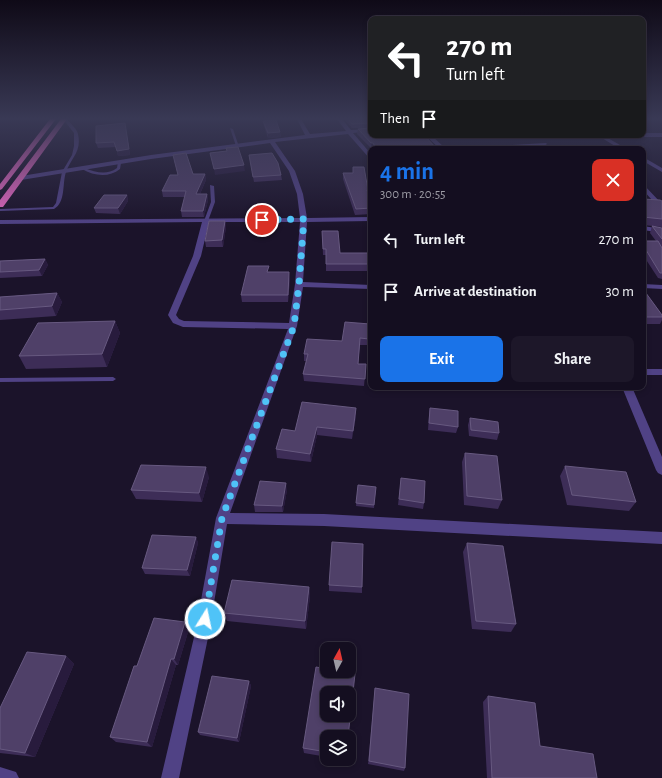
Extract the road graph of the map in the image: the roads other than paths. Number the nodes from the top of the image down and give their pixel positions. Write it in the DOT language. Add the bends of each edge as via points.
graph roads {
  1 [pos="25,155"];
  2 [pos="38,155"];
  3 [pos="74,155"];
  4 [pos="173,155"];
  5 [pos="282,155"];
  6 [pos="646,161"];
  7 [pos="120,163"];
  8 [pos="653,165"];
  9 [pos="662,165"];
  10 [pos="84,169"];
  11 [pos="662,170"];
  12 [pos="64,172"];
  13 [pos="21,178"];
  14 [pos="212,186"];
  15 [pos="0,188"];
  16 [pos="646,189"];
  17 [pos="0,205"];
  18 [pos="662,208"];
  19 [pos="0,210"];
  20 [pos="304,219"];
  21 [pos="368,219"];
  22 [pos="206,220"];
  23 [pos="0,222"];
  24 [pos="646,228"];
  25 [pos="662,230"];
  26 [pos="299,284"];
  27 [pos="646,286"];
  28 [pos="368,287"];
  29 [pos="662,287"];
  30 [pos="294,326"];
  31 [pos="646,372"];
  32 [pos="662,372"];
  33 [pos="113,379"];
  34 [pos="0,380"];
  35 [pos="628,390"];
  36 [pos="662,470"];
  37 [pos="222,518"];
  38 [pos="662,538"];
  39 [pos="0,776"];
  40 [pos="10,778"];
  41 [pos="170,778"];
  1 -- 15 [label="highway"];
  2 -- 13 [label="highway"];
  3 -- 12 [label="lane"];
  4 -- 7 [label="street"];
  5 -- 20 [label="street" via="292,170 300,194"];
  6 -- 8 [label="street"];
  7 -- 10 [label="street"];
  7 -- 10 [label="lane" via="119,168 112,173 97,175"];
  8 -- 9 [label="street"];
  8 -- 11 [label="street"];
  10 -- 12 [label="street"];
  12 -- 13 [label="street"];
  12 -- 19 [label="lane" via="58,203 54,208"];
  13 -- 17 [label="highway"];
  14 -- 22 [label="lane" via="213,202"];
  16 -- 18 [label="street"];
  20 -- 21 [label="street"];
  20 -- 22 [label="street"];
  20 -- 26 [label="street"];
  22 -- 23 [label="street"];
  22 -- 30 [label="street" via="197,256 172,315 176,321 183,324"];
  24 -- 25 [label="street"];
  26 -- 28 [label="street"];
  26 -- 30 [label="street"];
  27 -- 29 [label="street"];
  30 -- 37 [label="street"];
  31 -- 32 [label="street"];
  33 -- 34 [label="lane"];
  35 -- 36 [label="street"];
  37 -- 38 [label="street" via="332,520"];
  37 -- 41 [label="street" via="202,633"];
  39 -- 40 [label="street"];
}
